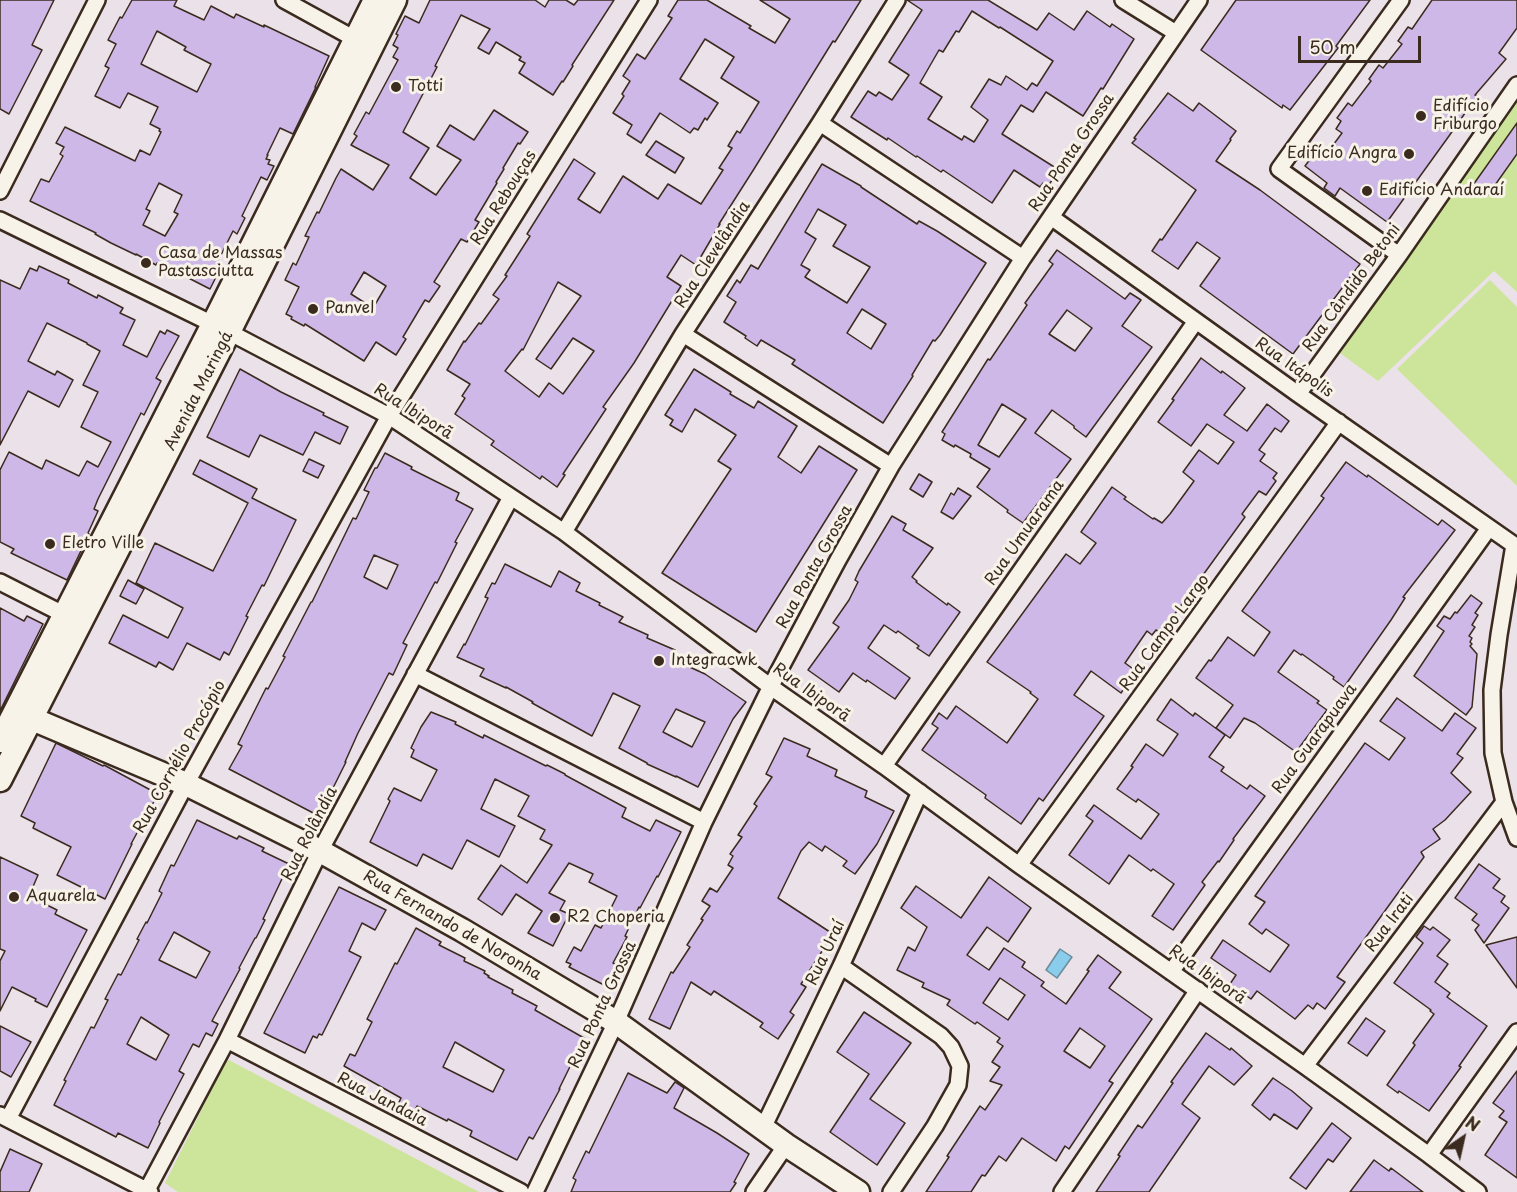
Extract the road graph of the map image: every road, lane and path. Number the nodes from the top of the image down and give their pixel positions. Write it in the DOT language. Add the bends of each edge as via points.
graph roads {
  1 [pos="97,0"];
  2 [pos="284,0"];
  3 [pos="375,0"];
  4 [pos="395,0"];
  5 [pos="649,0"];
  6 [pos="897,0"];
  7 [pos="1123,0"];
  8 [pos="1199,0"];
  9 [pos="1401,0"];
  10 [pos="1176,33"];
  11 [pos="355,39"];
  12 [pos="1517,85"];
  13 [pos="820,123"];
  14 [pos="0,191"];
  15 [pos="1051,217"];
  16 [pos="0,220"];
  17 [pos="1399,255"];
  18 [pos="1023,258"];
  19 [pos="1196,321"];
  20 [pos="221,328"];
  21 [pos="683,334"];
  22 [pos="1298,394"];
  23 [pos="390,416"];
  24 [pos="1339,422"];
  25 [pos="891,466"];
  26 [pos="511,497"];
  27 [pos="1489,528"];
  28 [pos="564,532"];
  29 [pos="1515,546"];
  30 [pos="0,582"];
  31 [pos="65,615"];
  32 [pos="415,674"];
  33 [pos="771,687"];
  34 [pos="24,715"];
  35 [pos="0,741"];
  36 [pos="884,766"];
  37 [pos="0,780"];
  38 [pos="186,784"];
  39 [pos="920,792"];
  40 [pos="1504,802"];
  41 [pos="704,822"];
  42 [pos="1517,838"];
  43 [pos="320,851"];
  44 [pos="1019,865"];
  45 [pos="841,966"];
  46 [pos="1171,972"];
  47 [pos="1198,990"];
  48 [pos="616,1022"];
  49 [pos="1517,1032"];
  50 [pos="227,1040"];
  51 [pos="1305,1066"];
  52 [pos="4,1117"];
  53 [pos="763,1128"];
  54 [pos="786,1145"];
  55 [pos="1429,1155"];
  56 [pos="148,1191"];
  57 [pos="521,1192"];
  58 [pos="535,1192"];
  59 [pos="754,1192"];
  60 [pos="858,1192"];
  61 [pos="891,1192"];
  62 [pos="1062,1192"];
  63 [pos="1478,1192"];
  1 -- 14 [label="street"];
  2 -- 11 [label="street"];
  3 -- 11 [label="main road, Avenida Maringá"];
  4 -- 20 [label="main road, Avenida Maringá"];
  5 -- 23 [label="street, Rua Rebouças"];
  6 -- 13 [label="street, Rua Clevelândia"];
  7 -- 10 [label="street"];
  8 -- 10 [label="street, Rua Ponta Grossa"];
  9 -- 17 [label="street" via="1279,168"];
  10 -- 15 [label="street, Rua Ponta Grossa"];
  11 -- 20 [label="main road, Avenida Maringá"];
  12 -- 17 [label="street, Rua Cândido Betoni"];
  13 -- 18 [label="street"];
  13 -- 21 [label="street, Rua Clevelândia"];
  15 -- 18 [label="street, Rua Ponta Grossa"];
  15 -- 19 [label="street, Rua Itápolis"];
  16 -- 20 [label="street, Rua Ibiporã"];
  17 -- 22 [label="street, Rua Cândido Betoni"];
  18 -- 25 [label="street, Rua Ponta Grossa"];
  19 -- 22 [label="street, Rua Itápolis"];
  19 -- 36 [label="street, Rua Umuarama"];
  20 -- 23 [label="street, Rua Ibiporã"];
  20 -- 31 [label="main road, Avenida Maringá"];
  20 -- 34 [label="main road, Avenida Maringá"];
  21 -- 25 [label="street"];
  21 -- 28 [label="street, Rua Clevelândia"];
  22 -- 24 [label="street, Rua Itápolis"];
  23 -- 26 [label="street, Rua Ibiporã"];
  23 -- 38 [label="street, Rua Cornélio Procópio"];
  24 -- 27 [label="street, Rua Itápolis"];
  24 -- 44 [label="street, Rua Campo Largo"];
  25 -- 33 [label="street, Rua Ponta Grossa"];
  26 -- 28 [label="street, Rua Ibiporã"];
  26 -- 32 [label="street, Rua Rolândia"];
  27 -- 29 [label="street, Rua Itápolis"];
  27 -- 46 [label="street, Rua Guarapuava"];
  28 -- 33 [label="street, Rua Ibiporã"];
  29 -- 40 [label="street" via="1492,690 1493,753"];
  30 -- 31 [label="street"];
  31 -- 34 [label="main road, Avenida Maringá"];
  32 -- 41 [label="street"];
  32 -- 43 [label="street, Rua Rolândia"];
  33 -- 36 [label="street, Rua Ibiporã"];
  33 -- 41 [label="street, Rua Ponta Grossa"];
  34 -- 35 [label="main road, Avenida Maringá"];
  34 -- 37 [label="main road, Avenida Maringá"];
  34 -- 38 [label="main road, Rua Fernando de Noronha"];
  36 -- 39 [label="street, Rua Ibiporã"];
  38 -- 43 [label="main road, Rua Fernando de Noronha"];
  38 -- 52 [label="street, Rua Cornélio Procópio"];
  39 -- 44 [label="street, Rua Ibiporã"];
  39 -- 45 [label="street, Rua Uraí"];
  40 -- 42 [label="street"];
  40 -- 51 [label="street, Rua Irati"];
  41 -- 48 [label="street, Rua Ponta Grossa"];
  43 -- 48 [label="main road, Rua Fernando de Noronha"];
  43 -- 50 [label="street, Rua Rolândia"];
  44 -- 46 [label="street, Rua Ibiporã"];
  45 -- 53 [label="street, Rua Uraí"];
  45 -- 61 [label="street" via="941,1036 960,1066 958,1086"];
  46 -- 47 [label="street, Rua Ibiporã"];
  47 -- 51 [label="street, Rua Ibiporã"];
  47 -- 62 [label="street"];
  48 -- 53 [label="main road, Rua Fernando de Noronha"];
  48 -- 58 [label="street, Rua Ponta Grossa"];
  49 -- 55 [label="street"];
  50 -- 56 [label="street, Rua Rolândia"];
  50 -- 57 [label="street, Rua Jandaia"];
  51 -- 55 [label="street, Rua Ibiporã"];
  52 -- 56 [label="street"];
  53 -- 54 [label="main road, Rua Fernando de Noronha"];
  54 -- 59 [label="street"];
  54 -- 60 [label="main road, Rua Fernando de Noronha"];
  55 -- 63 [label="street, Rua Ibiporã"];
}
